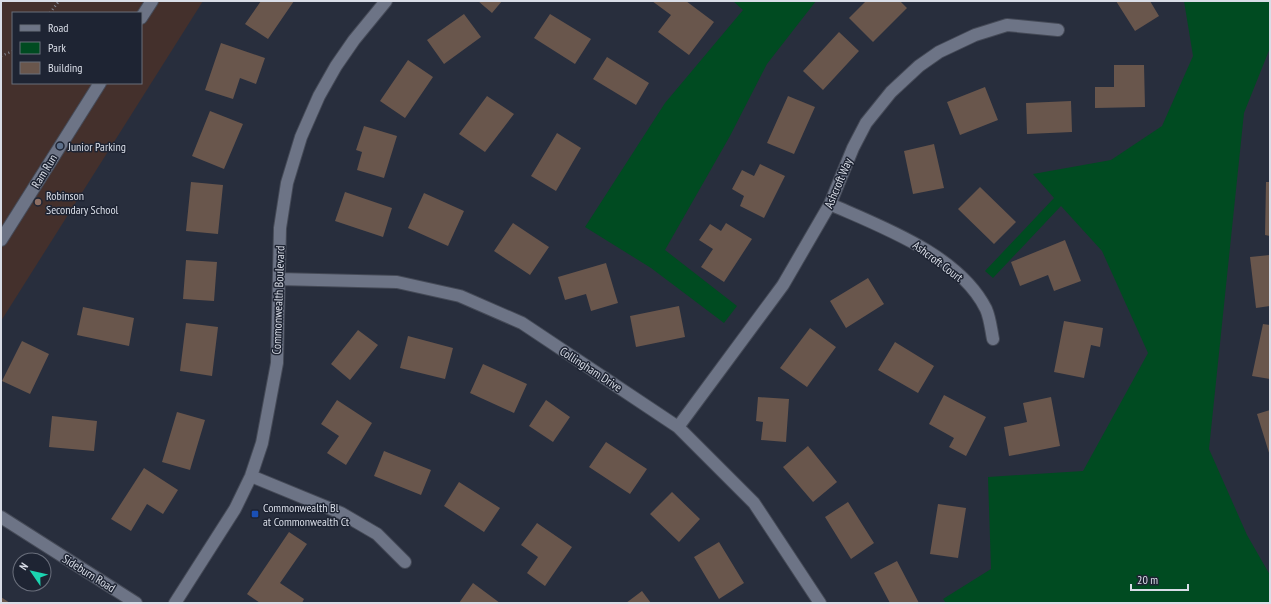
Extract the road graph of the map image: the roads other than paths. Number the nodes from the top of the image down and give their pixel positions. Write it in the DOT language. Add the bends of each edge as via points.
graph roads {
  1 [pos="152,1"];
  2 [pos="386,1"];
  3 [pos="142,16"];
  4 [pos="1058,30"];
  5 [pos="99,84"];
  6 [pos="830,204"];
  7 [pos="1,240"];
  8 [pos="279,279"];
  9 [pos="993,339"];
  10 [pos="678,427"];
  11 [pos="252,476"];
  12 [pos="1,517"];
  13 [pos="405,562"];
  14 [pos="136,603"];
  15 [pos="175,603"];
  16 [pos="820,603"];
  1 -- 3 [label="street"];
  2 -- 8 [label="street, Commonwealth Boulevard" via="336,66 318,96 301,137 287,183 280,228"];
  4 -- 6 [label="street, Ashcroft Way" via="1007,25 957,42 919,66 891,92 866,123 852,148"];
  5 -- 7 [label="street, Ram Run"];
  6 -- 9 [label="street, Ashcroft Court" via="916,243 949,267 970,286 985,308"];
  6 -- 10 [label="street, Ashcroft Way" via="783,285"];
  8 -- 10 [label="street, Collingham Drive" via="397,282 460,296 522,323"];
  8 -- 11 [label="street, Commonwealth Boulevard" via="277,363 265,428"];
  10 -- 16 [label="street, Collingham Drive" via="754,503"];
  11 -- 13 [label="street" via="341,513 377,534"];
  11 -- 15 [label="street, Commonwealth Boulevard"];
  12 -- 14 [label="street, Sideburn Road"];
}
